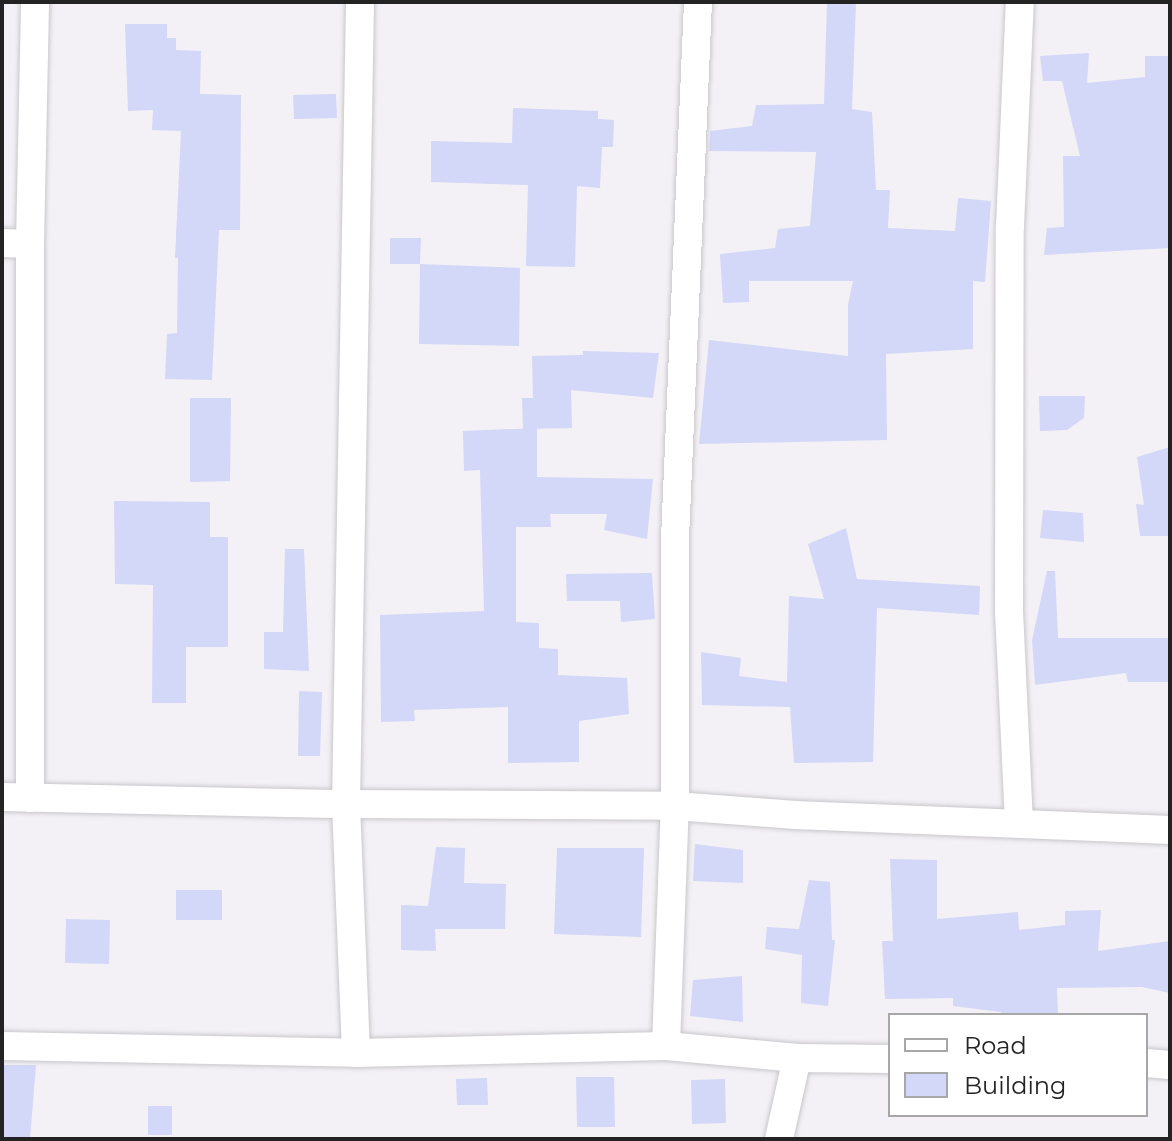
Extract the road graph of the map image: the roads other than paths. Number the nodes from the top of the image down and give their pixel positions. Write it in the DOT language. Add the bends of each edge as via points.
graph roads {
  1 [pos="35,2"];
  2 [pos="360,2"];
  3 [pos="698,2"];
  4 [pos="1020,2"];
  5 [pos="2,243"];
  6 [pos="30,244"];
  7 [pos="2,797"];
  8 [pos="30,798"];
  9 [pos="346,804"];
  10 [pos="675,806"];
  11 [pos="1019,823"];
  12 [pos="1170,830"];
  13 [pos="2,1046"];
  14 [pos="666,1046"];
  15 [pos="356,1053"];
  16 [pos="797,1058"];
  17 [pos="888,1059"];
  18 [pos="1148,1063"];
  19 [pos="1170,1065"];
  20 [pos="779,1139"];
  1 -- 6 [label="street"];
  2 -- 9 [label="street"];
  3 -- 10 [label="street" via="675,539"];
  4 -- 11 [label="street" via="1010,227 1009,613"];
  5 -- 6 [label="street"];
  6 -- 8 [label="street"];
  7 -- 8 [label="street"];
  8 -- 9 [label="street"];
  9 -- 10 [label="street"];
  9 -- 15 [label="street"];
  10 -- 11 [label="street"];
  10 -- 14 [label="street"];
  11 -- 12 [label="street"];
  13 -- 15 [label="street"];
  14 -- 15 [label="street"];
  14 -- 16 [label="street"];
  16 -- 17 [label="street"];
  16 -- 20 [label="street"];
  18 -- 19 [label="street"];
}
